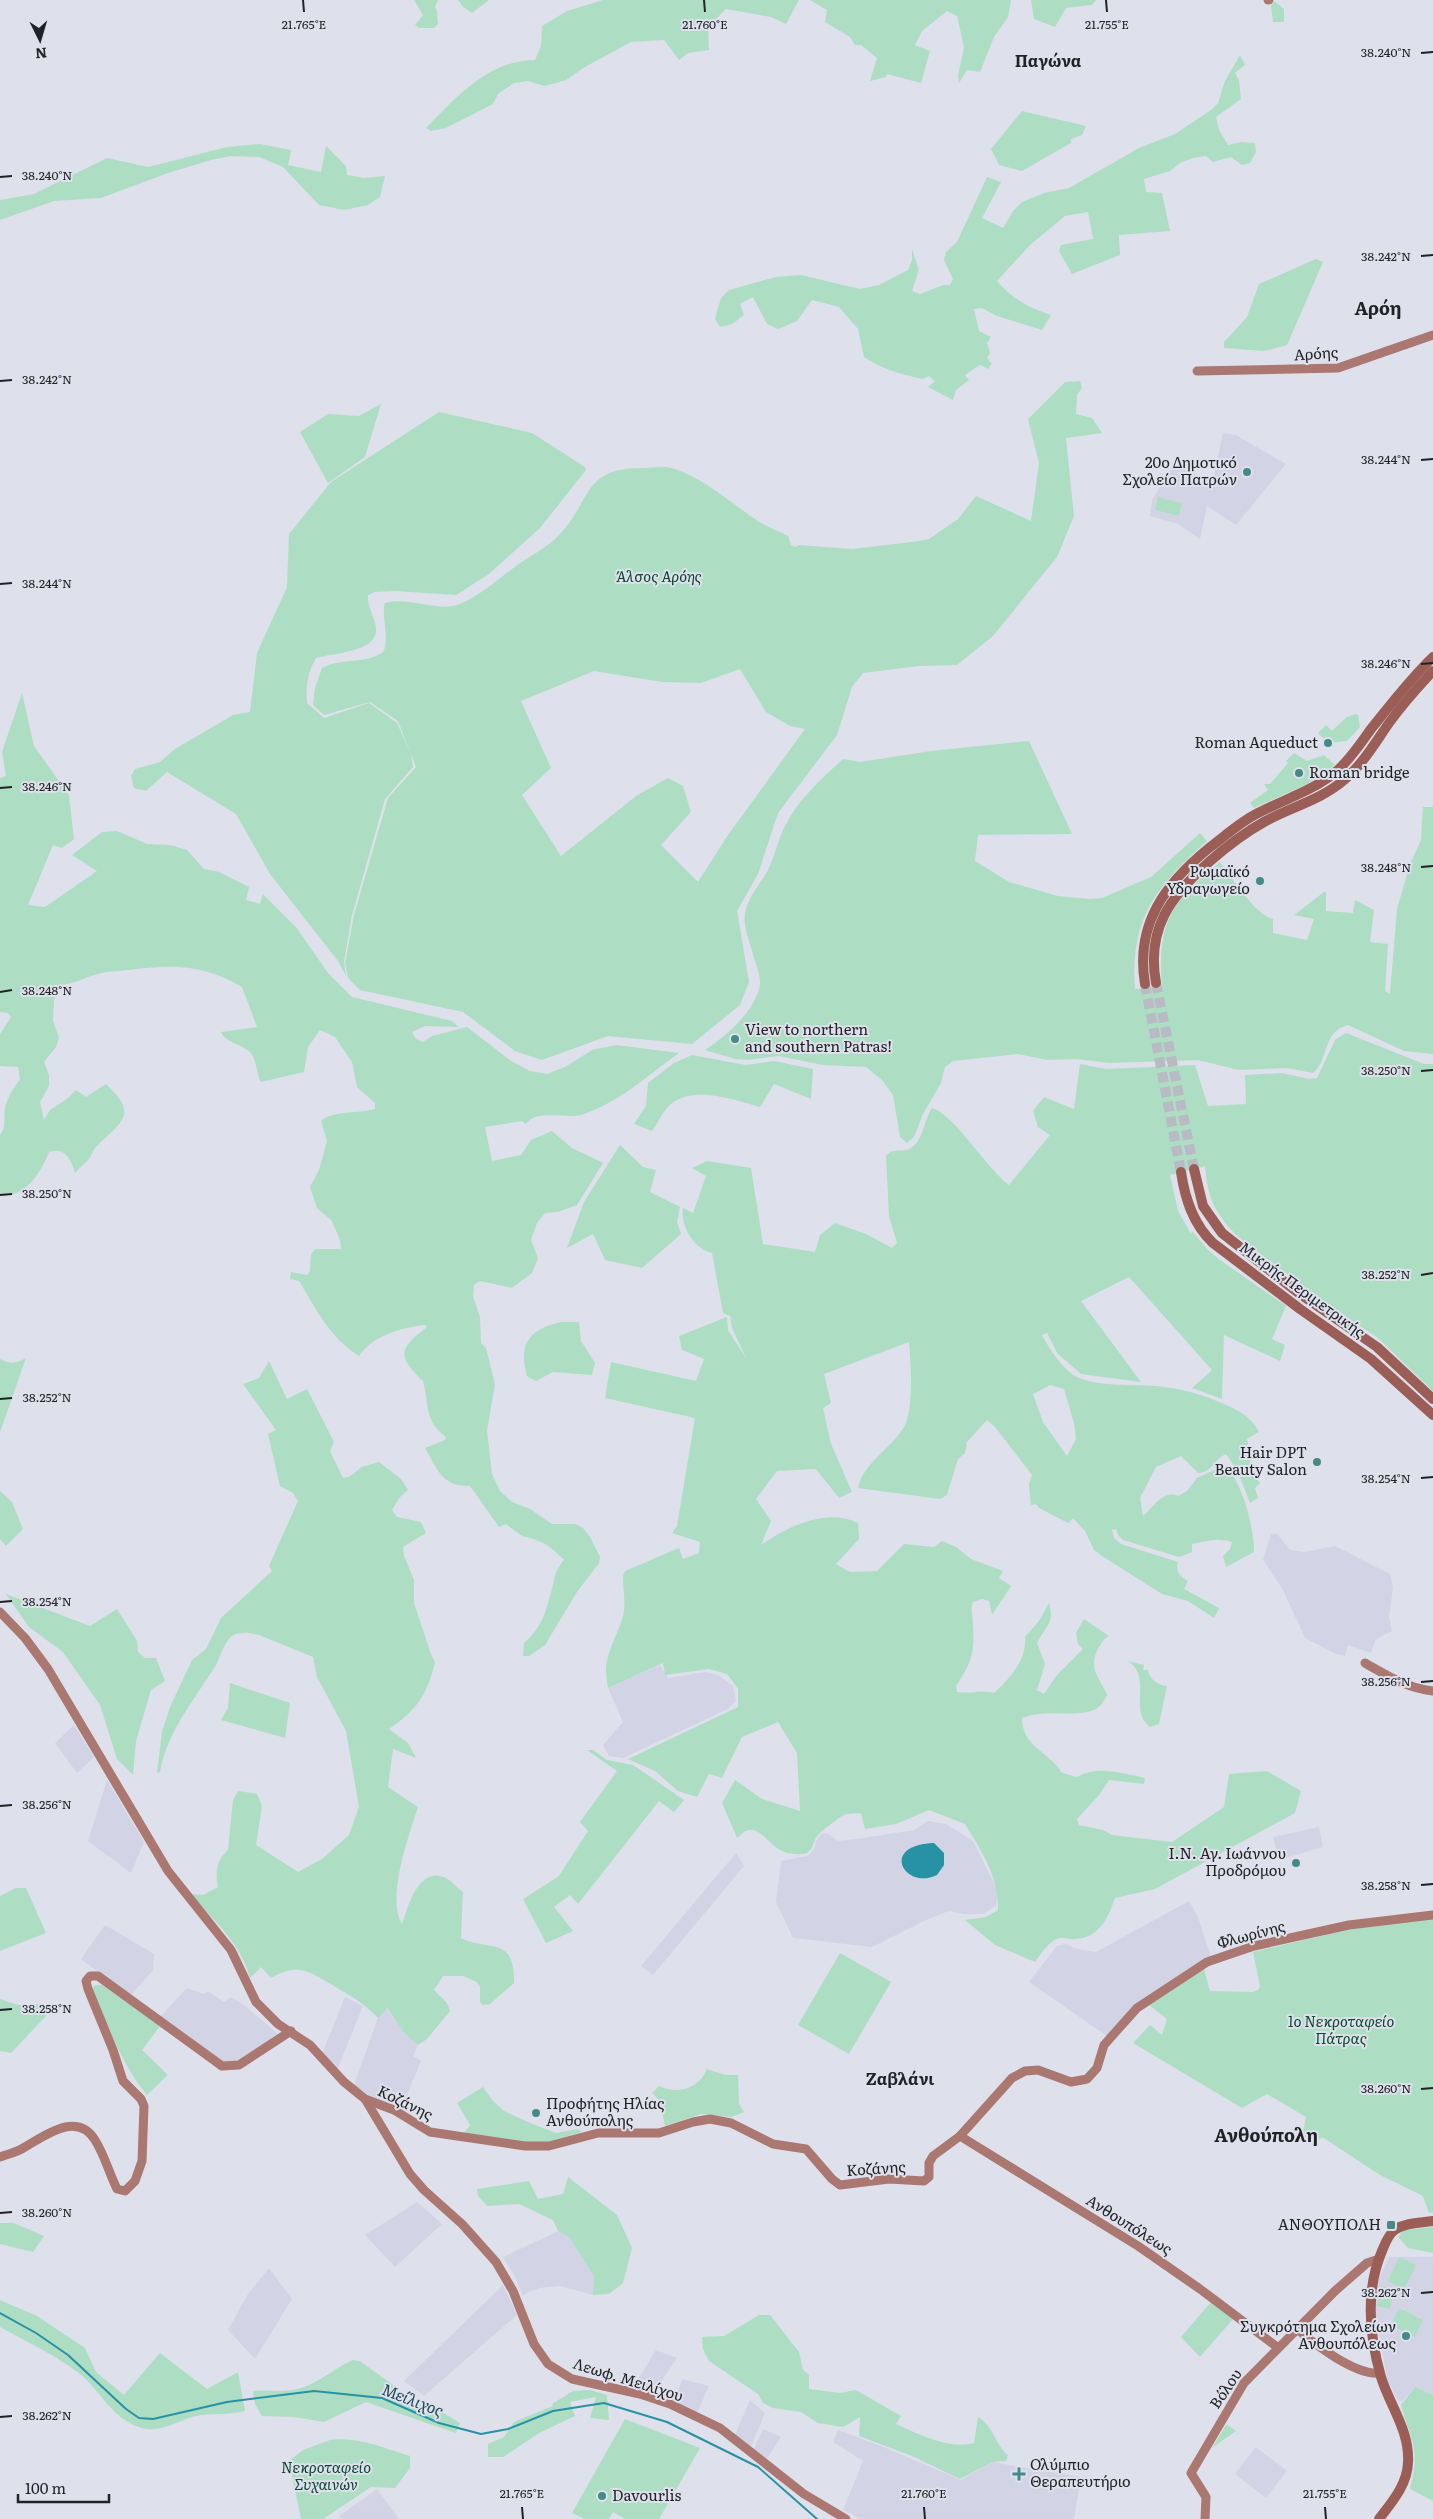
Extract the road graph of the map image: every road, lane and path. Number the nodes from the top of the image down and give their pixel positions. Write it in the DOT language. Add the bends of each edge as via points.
graph roads {
  1 [pos="1433,335"];
  2 [pos="1197,371"];
  3 [pos="1433,657"];
  4 [pos="1433,672"];
  5 [pos="1194,1169"];
  6 [pos="1181,1172"];
  7 [pos="1433,1399"];
  8 [pos="1433,1415"];
  9 [pos="0,1612"];
  10 [pos="1365,1663"];
  11 [pos="1433,1691"];
  12 [pos="1433,1914"];
  13 [pos="291,2031"];
  14 [pos="1104,2045"];
  15 [pos="365,2099"];
  16 [pos="960,2136"];
  17 [pos="0,2157"];
  18 [pos="1433,2221"];
  19 [pos="1379,2259"];
  20 [pos="1296,2328"];
  21 [pos="1277,2348"];
  22 [pos="1380,2373"];
  23 [pos="846,2519"];
  24 [pos="1205,2519"];
  25 [pos="1379,2519"];
  1 -- 2 [label="street, Αρόης" via="1338,368"];
  3 -- 4 [label="main road" via="1394,699 1337,771 1308,790 1240,824 1176,879 1157,905 1146,931 1142,955 1151,983 1156,934 1167,907 1180,890 1246,832 1321,796 1344,780"];
  5 -- 7 [label="main road, Μικρής Περιμετρικής" via="1203,1206 1222,1232 1300,1294 1377,1348"];
  6 -- 8 [label="main road, Μικρής Περιμετρικής" via="1191,1212 1213,1243 1366,1355"];
  9 -- 13 [label="street, Κοζάνης" via="48,1669 168,1871 234,1955 256,2002 270,2017"];
  10 -- 11 [label="street" via="1396,1682"];
  12 -- 14 [label="street, Φλωρίνης" via="1349,1925 1254,1946 1213,1960 1137,2008"];
  13 -- 15 [label="street, Κοζάνης" via="310,2045 344,2082"];
  13 -- 17 [label="street" via="241,2064 222,2066 98,1976 90,1976 86,1981 88,1989 123,2081 144,2106 143,2159 134,2181 126,2190 118,2190 96,2141 89,2131 78,2126 54,2130 23,2149"];
  14 -- 16 [label="street, Κοζάνης" via="1095,2072 1084,2080 1069,2082 1038,2070 1025,2071 1012,2078"];
  15 -- 16 [label="street, Κοζάνης" via="394,2110 418,2126 436,2133 533,2147 594,2134 658,2134 698,2120 721,2120 765,2142 806,2149 833,2180 843,2185 889,2179 926,2181 931,2159"];
  15 -- 23 [label="street, Λεωφ. Μειλίχου" via="410,2174 462,2224 499,2266 534,2344 548,2364 576,2380 640,2394 670,2404 720,2428 804,2494"];
  16 -- 21 [label="street, Ανθουπόλεως" via="1138,2246"];
  18 -- 19 [label="main road" via="1408,2224 1394,2230"];
  19 -- 20 [label="street, Βόλου" via="1362,2267"];
  19 -- 22 [label="main road" via="1369,2297"];
  20 -- 21 [label="street, Βόλου"];
  20 -- 22 [label="street" via="1343,2361 1364,2372"];
  21 -- 24 [label="street, Βόλου" via="1238,2391 1192,2470 1192,2476 1206,2497"];
  22 -- 25 [label="main road" via="1404,2432 1408,2461 1400,2490"];
}
